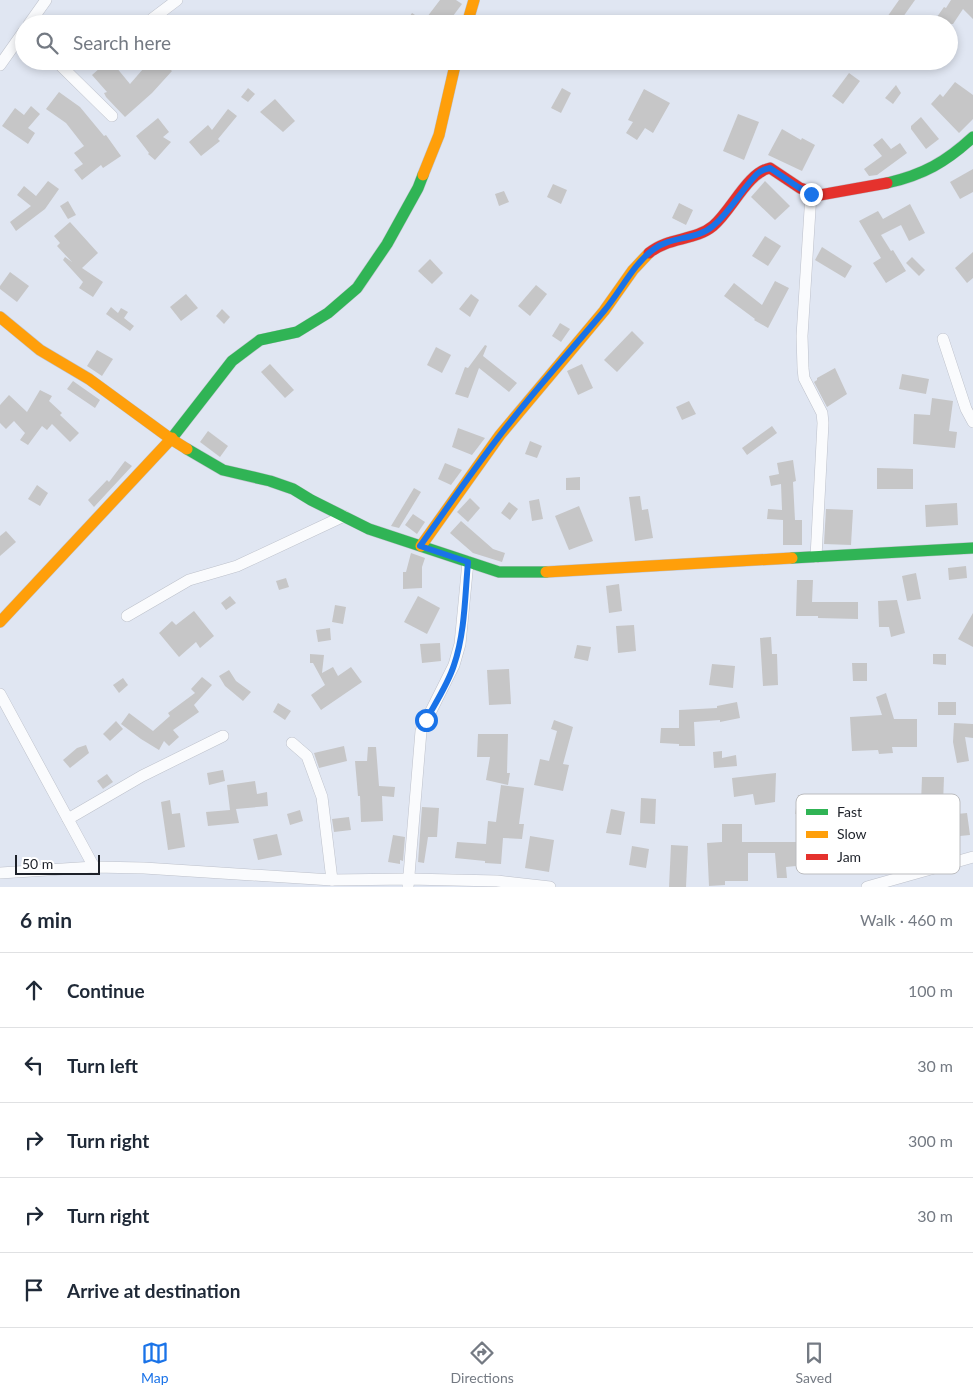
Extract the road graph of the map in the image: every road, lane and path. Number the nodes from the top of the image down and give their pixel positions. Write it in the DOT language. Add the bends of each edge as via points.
graph roads {
  1 [pos="46,0"];
  2 [pos="177,0"];
  3 [pos="474,0"];
  4 [pos="35,15"];
  5 [pos="157,15"];
  6 [pos="470,15"];
  7 [pos="15,43"];
  8 [pos="0,64"];
  9 [pos="65,70"];
  10 [pos="454,70"];
  11 [pos="112,116"];
  12 [pos="973,137"];
  13 [pos="811,194"];
  14 [pos="0,317"];
  15 [pos="943,339"];
  16 [pos="973,422"];
  17 [pos="172,440"];
  18 [pos="344,516"];
  19 [pos="420,546"];
  20 [pos="973,548"];
  21 [pos="816,557"];
  22 [pos="468,562"];
  23 [pos="127,616"];
  24 [pos="0,622"];
  25 [pos="0,694"];
  26 [pos="223,736"];
  27 [pos="292,743"];
  28 [pos="68,819"];
  29 [pos="973,857"];
  30 [pos="960,861"];
  31 [pos="94,867"];
  32 [pos="0,873"];
  33 [pos="913,874"];
  34 [pos="332,880"];
  35 [pos="409,883"];
  36 [pos="550,887"];
  37 [pos="867,887"];
  1 -- 4 [label="street"];
  2 -- 5 [label="street"];
  3 -- 6 [label="street"];
  7 -- 8 [label="street"];
  9 -- 11 [label="street"];
  10 -- 17 [label="street" via="439,135 418,188 387,244 356,288 328,313 298,332 260,340 232,361"];
  12 -- 13 [label="street" via="931,169 904,178 820,195"];
  13 -- 19 [label="street" via="770,168 764,169 712,228 667,241 653,249 486,453"];
  13 -- 21 [label="street" via="802,344 804,378 822,413"];
  14 -- 17 [label="street" via="40,350 89,379"];
  15 -- 16 [label="street"];
  17 -- 18 [label="street" via="223,470 293,489"];
  17 -- 24 [label="street"];
  18 -- 19 [label="street"];
  18 -- 23 [label="street" via="237,566 189,580"];
  19 -- 22 [label="street"];
  20 -- 21 [label="street"];
  21 -- 22 [label="street" via="527,573 499,572"];
  22 -- 35 [label="street" via="460,644 454,665 421,731"];
  25 -- 28 [label="street"];
  26 -- 28 [label="street" via="142,776"];
  27 -- 34 [label="street" via="307,756 322,797"];
  28 -- 31 [label="street"];
  29 -- 30 [label="street"];
  31 -- 32 [label="street"];
  31 -- 34 [label="street"];
  33 -- 37 [label="street"];
  34 -- 35 [label="street"];
  35 -- 36 [label="street" via="497,881"];
}
